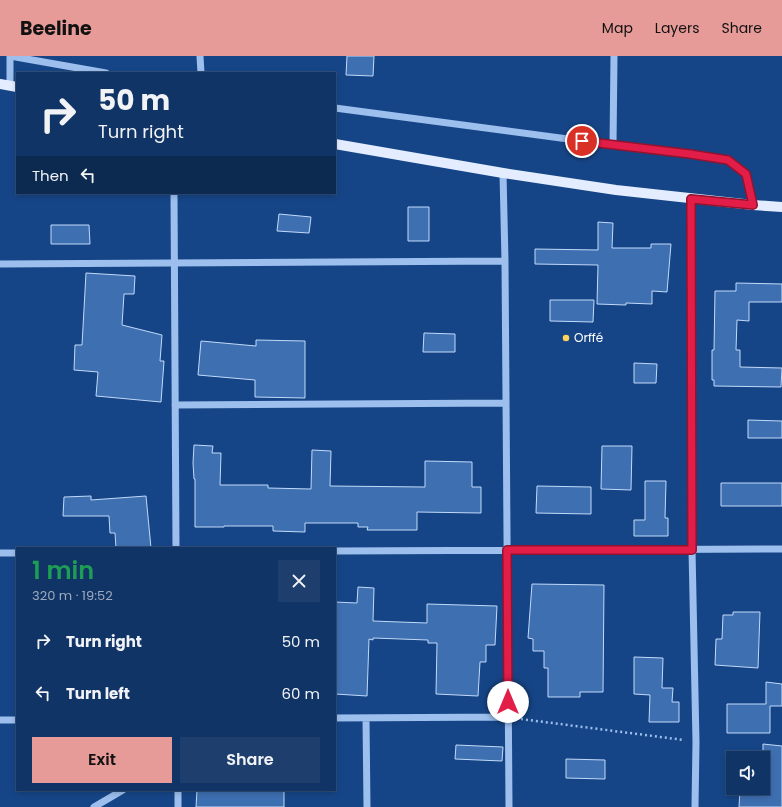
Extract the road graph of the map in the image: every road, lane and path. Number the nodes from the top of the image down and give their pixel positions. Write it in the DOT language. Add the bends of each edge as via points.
graph roads {
  1 [pos="10,56"];
  2 [pos="200,56"];
  3 [pos="614,56"];
  4 [pos="100,72"];
  5 [pos="201,72"];
  6 [pos="9,86"];
  7 [pos="336,108"];
  8 [pos="336,144"];
  9 [pos="613,145"];
  10 [pos="502,173"];
  11 [pos="174,194"];
  12 [pos="691,199"];
  13 [pos="753,205"];
  14 [pos="782,207"];
  15 [pos="505,261"];
  16 [pos="174,263"];
  17 [pos="0,264"];
  18 [pos="506,403"];
  19 [pos="175,405"];
  20 [pos="176,547"];
  21 [pos="782,549"];
  22 [pos="507,550"];
  23 [pos="692,550"];
  24 [pos="336,551"];
  25 [pos="16,552"];
  26 [pos="0,553"];
  27 [pos="508,717"];
  28 [pos="336,718"];
  29 [pos="366,718"];
  30 [pos="0,720"];
  31 [pos="16,720"];
  32 [pos="696,742"];
  33 [pos="121,791"];
  34 [pos="178,791"];
  35 [pos="94,807"];
  36 [pos="178,807"];
  37 [pos="367,807"];
  38 [pos="509,807"];
  39 [pos="695,807"];
  1 -- 4 [label="street"];
  1 -- 6 [label="street"];
  2 -- 5 [label="street"];
  3 -- 9 [label="street"];
  7 -- 9 [label="street"];
  8 -- 10 [label="main road"];
  9 -- 13 [label="street" via="728,160 746,174"];
  10 -- 12 [label="main road"];
  10 -- 15 [label="street"];
  11 -- 16 [label="street"];
  12 -- 13 [label="main road"];
  12 -- 23 [label="street"];
  13 -- 14 [label="main road"];
  15 -- 16 [label="street"];
  15 -- 18 [label="street"];
  16 -- 17 [label="street"];
  16 -- 19 [label="street"];
  18 -- 19 [label="street"];
  18 -- 22 [label="street"];
  19 -- 20 [label="street"];
  21 -- 23 [label="street"];
  22 -- 23 [label="street"];
  22 -- 24 [label="street"];
  22 -- 27 [label="street"];
  23 -- 32 [label="street"];
  25 -- 26 [label="street"];
  27 -- 29 [label="street"];
  27 -- 32 [label="path"];
  27 -- 38 [label="street"];
  28 -- 29 [label="street"];
  29 -- 37 [label="street"];
  30 -- 31 [label="street"];
  32 -- 39 [label="street"];
  33 -- 35 [label="street"];
  34 -- 36 [label="street"];
}
